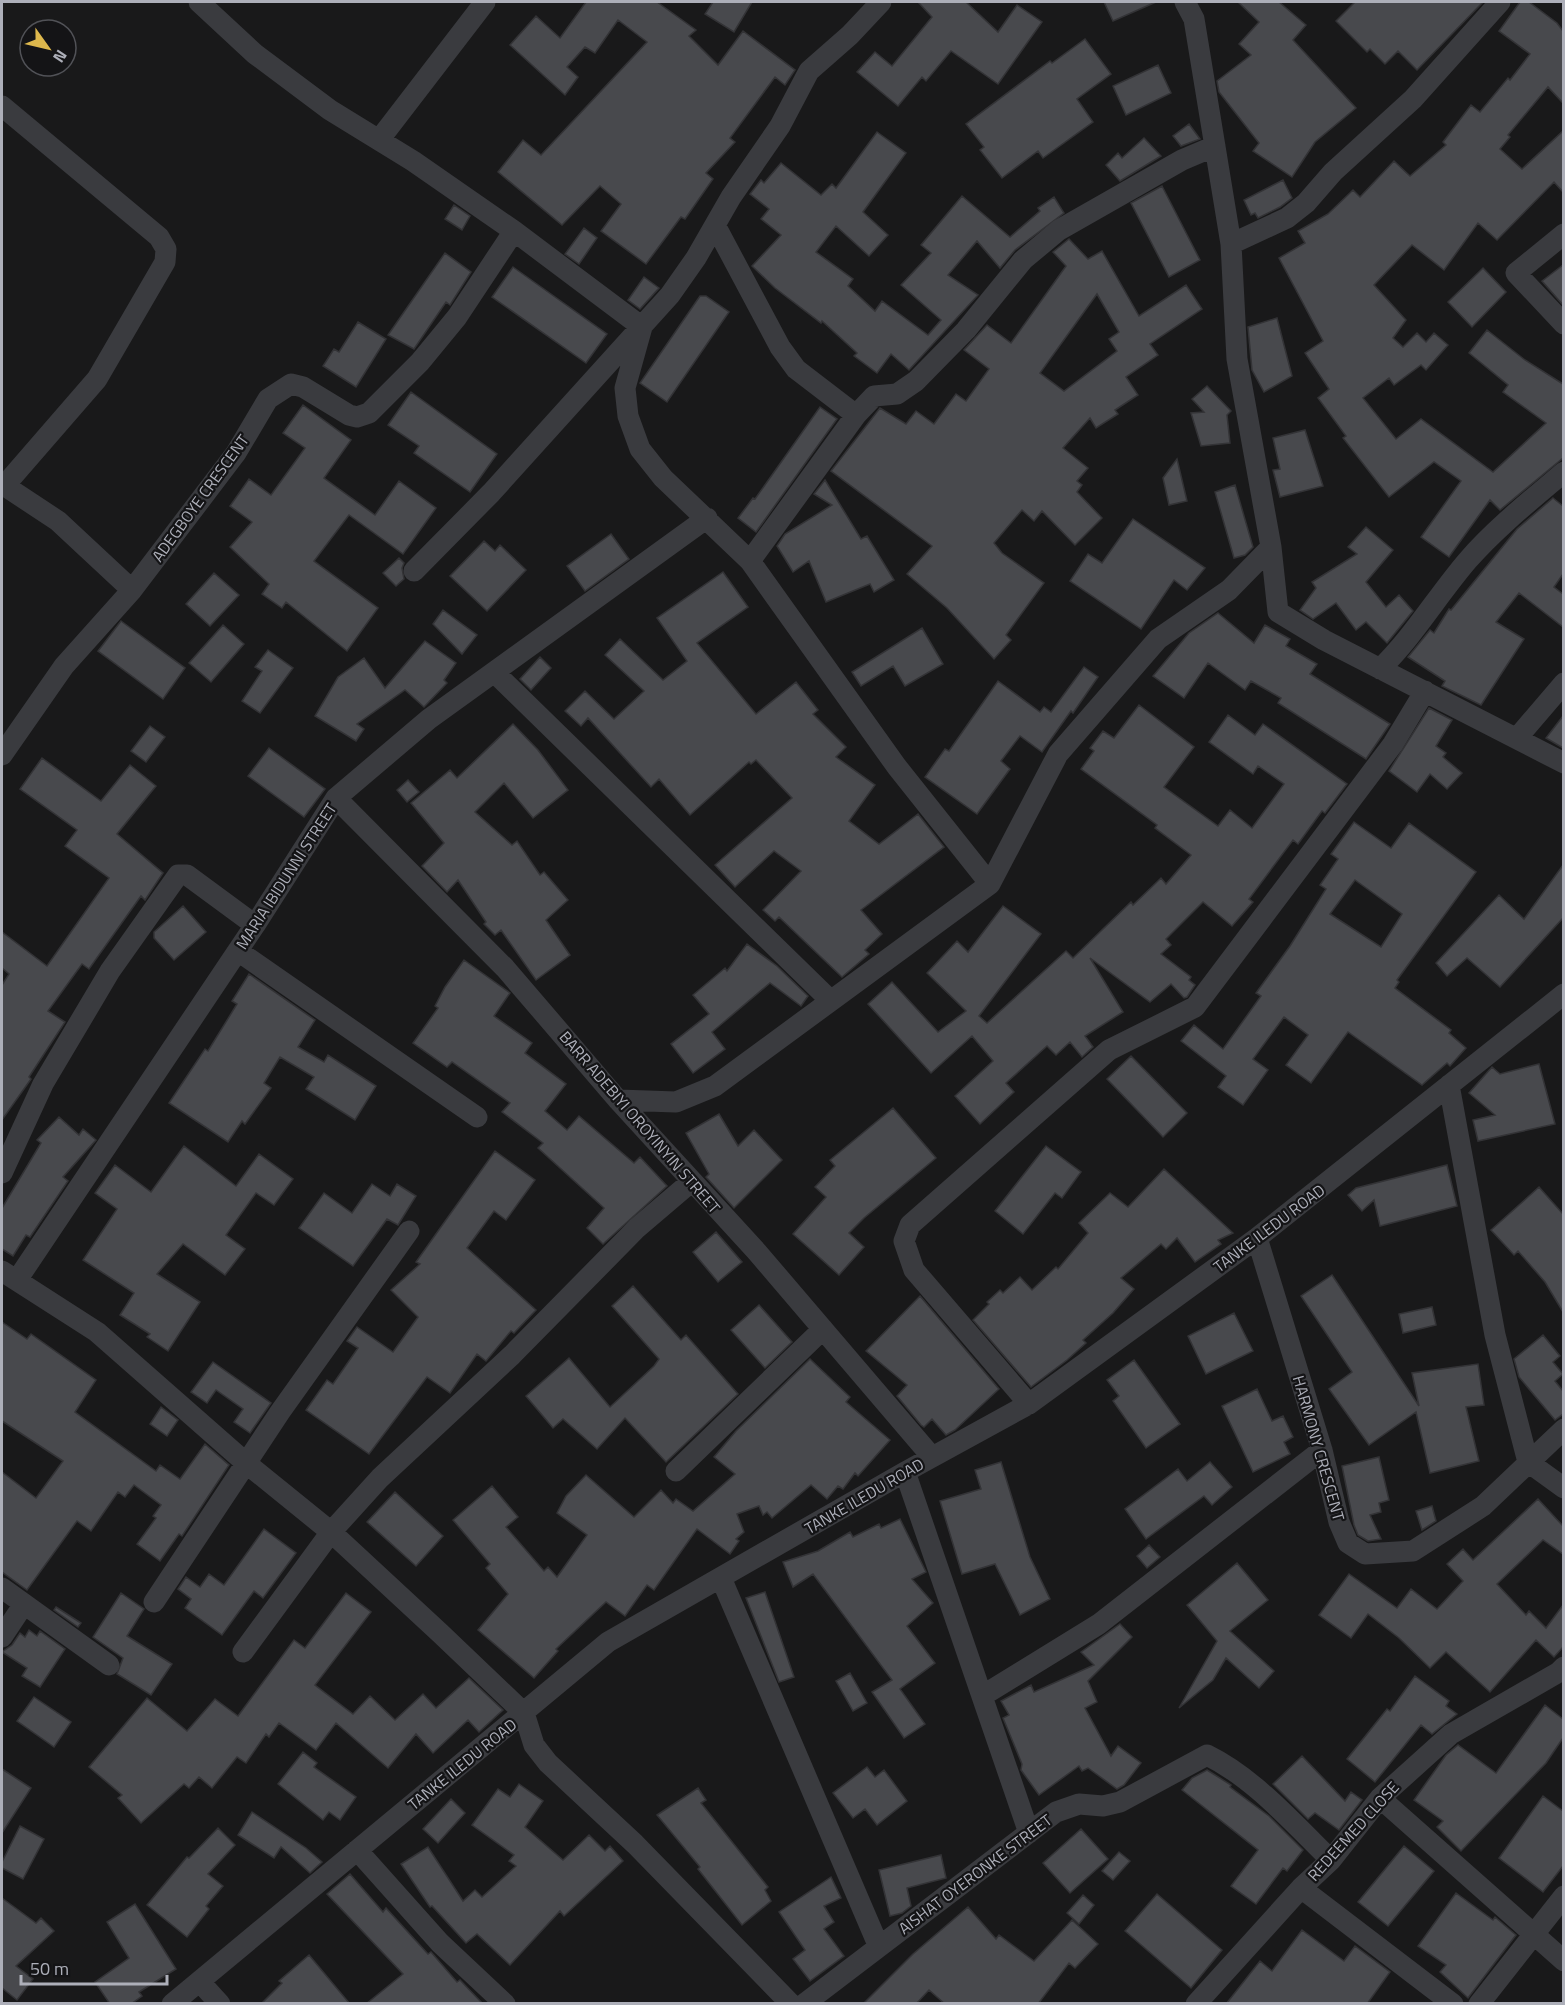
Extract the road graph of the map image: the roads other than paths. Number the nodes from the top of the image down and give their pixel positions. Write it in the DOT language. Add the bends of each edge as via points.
graph roads {
  1 [pos="199,2"];
  2 [pos="485,2"];
  3 [pos="881,2"];
  4 [pos="1185,2"];
  5 [pos="1500,2"];
  6 [pos="2,106"];
  7 [pos="379,140"];
  8 [pos="1215,146"];
  9 [pos="715,225"];
  10 [pos="514,231"];
  11 [pos="1563,234"];
  12 [pos="1231,244"];
  13 [pos="1563,324"];
  14 [pos="642,327"];
  15 [pos="856,415"];
  16 [pos="1563,472"];
  17 [pos="3,485"];
  18 [pos="707,518"];
  19 [pos="1271,547"];
  20 [pos="750,561"];
  21 [pos="414,571"];
  22 [pos="132,590"];
  23 [pos="1380,669"];
  24 [pos="495,672"];
  25 [pos="1563,683"];
  26 [pos="1425,691"];
  27 [pos="1517,738"];
  28 [pos="2,755"];
  29 [pos="1563,763"];
  30 [pos="336,798"];
  31 [pos="990,884"];
  32 [pos="255,925"];
  33 [pos="238,951"];
  34 [pos="1563,994"];
  35 [pos="831,1001"];
  36 [pos="1449,1085"];
  37 [pos="618,1100"];
  38 [pos="477,1118"];
  39 [pos="2,1173"];
  40 [pos="691,1182"];
  41 [pos="409,1231"];
  42 [pos="1257,1238"];
  43 [pos="9,1276"];
  44 [pos="823,1329"];
  45 [pos="1029,1404"];
  46 [pos="1563,1429"];
  47 [pos="1322,1450"];
  48 [pos="932,1457"];
  49 [pos="1528,1462"];
  50 [pos="246,1463"];
  51 [pos="676,1471"];
  52 [pos="905,1472"];
  53 [pos="1563,1488"];
  54 [pos="331,1532"];
  55 [pos="721,1578"];
  56 [pos="2,1588"];
  57 [pos="154,1602"];
  58 [pos="24,1604"];
  59 [pos="2,1637"];
  60 [pos="243,1652"];
  61 [pos="109,1665"];
  62 [pos="1562,1672"];
  63 [pos="982,1696"];
  64 [pos="524,1713"];
  65 [pos="1380,1798"];
  66 [pos="1029,1833"];
  67 [pos="357,1850"];
  68 [pos="1331,1860"];
  69 [pos="1301,1888"];
  70 [pos="1563,1896"];
  71 [pos="1534,1933"];
  72 [pos="879,1947"];
  73 [pos="1563,1961"];
  74 [pos="200,1982"];
  75 [pos="172,2004"];
  76 [pos="220,2004"];
  77 [pos="505,2004"];
  78 [pos="791,2004"];
  79 [pos="804,2004"];
  80 [pos="1196,2004"];
  81 [pos="1452,2004"];
  82 [pos="1479,2004"];
  1 -- 7 [label="street" via="255,54 330,110"];
  2 -- 7 [label="street"];
  3 -- 9 [label="street" via="809,71 780,126"];
  4 -- 8 [label="street" via="1194,19"];
  5 -- 12 [label="street" via="1413,99 1333,172 1306,203 1287,218"];
  6 -- 17 [label="street" via="159,237 166,249 165,262 97,379"];
  7 -- 10 [label="street"];
  8 -- 12 [label="street"];
  8 -- 15 [label="street" via="1182,160 1059,230 1023,260 966,330 916,381 897,394 874,396"];
  9 -- 14 [label="street" via="696,258"];
  9 -- 15 [label="street" via="796,369"];
  10 -- 14 [label="street"];
  10 -- 22 [label="street, ADEGBOYE CRESCENT" via="458,317 369,413 349,415 303,387 291,384 268,399 236,453"];
  11 -- 13 [label="street" via="1516,273"];
  12 -- 19 [label="street" via="1237,359"];
  14 -- 18 [label="street" via="625,388 628,416 640,448 663,478"];
  14 -- 21 [label="street" via="491,493"];
  15 -- 20 [label="street"];
  16 -- 23 [label="street" via="1468,561 1417,629"];
  17 -- 22 [label="street" via="58,521"];
  18 -- 20 [label="street"];
  18 -- 24 [label="street, MARIA IBIDUNNI STREET"];
  19 -- 23 [label="street" via="1278,612"];
  19 -- 31 [label="street" via="1229,590 1158,639 1058,754"];
  20 -- 31 [label="street" via="897,767"];
  22 -- 28 [label="street, ADEGBOYE CRESCENT" via="64,666"];
  23 -- 26 [label="street"];
  24 -- 30 [label="street, MARIA IBIDUNNI STREET" via="429,719"];
  24 -- 35 [label="street"];
  25 -- 27 [label="street"];
  26 -- 27 [label="street"];
  26 -- 45 [label="street" via="1393,744 1195,1007 1109,1050 910,1225 904,1241 914,1270"];
  27 -- 29 [label="street"];
  30 -- 32 [label="street, MARIA IBIDUNNI STREET"];
  30 -- 37 [label="street, BARR ADEBIYI OROYINYIN STREET" via="505,968"];
  31 -- 35 [label="street"];
  32 -- 33 [label="street, MARIA IBIDUNNI STREET"];
  32 -- 39 [label="street" via="187,875 178,875 110,971 44,1084"];
  33 -- 38 [label="street"];
  33 -- 43 [label="street, MARIA IBIDUNNI STREET"];
  34 -- 36 [label="street, TANKE ILEDU ROAD"];
  35 -- 37 [label="street" via="715,1086 676,1102"];
  36 -- 42 [label="street, TANKE ILEDU ROAD"];
  36 -- 49 [label="street" via="1496,1335"];
  37 -- 40 [label="street, BARR ADEBIYI OROYINYIN STREET"];
  40 -- 44 [label="street, BARR ADEBIYI OROYINYIN STREET"];
  40 -- 54 [label="street" via="636,1228 512,1355 380,1478"];
  41 -- 50 [label="street"];
  42 -- 45 [label="street, TANKE ILEDU ROAD"];
  42 -- 47 [label="street, HARMONY CRESCENT"];
  43 -- 50 [label="street" via="97,1332"];
  44 -- 48 [label="street, BARR ADEBIYI OROYINYIN STREET"];
  44 -- 51 [label="street"];
  45 -- 48 [label="street, TANKE ILEDU ROAD"];
  46 -- 49 [label="street, HARMONY CRESCENT"];
  47 -- 49 [label="street, HARMONY CRESCENT" via="1339,1521 1348,1542 1365,1554 1413,1551 1483,1506"];
  47 -- 63 [label="street" via="1099,1624"];
  48 -- 52 [label="street, TANKE ILEDU ROAD"];
  49 -- 53 [label="street"];
  50 -- 54 [label="street"];
  50 -- 57 [label="street"];
  52 -- 55 [label="street, TANKE ILEDU ROAD"];
  52 -- 63 [label="street"];
  54 -- 60 [label="street"];
  54 -- 64 [label="street"];
  55 -- 64 [label="street, TANKE ILEDU ROAD" via="608,1642"];
  55 -- 72 [label="street"];
  56 -- 58 [label="street"];
  58 -- 59 [label="street"];
  58 -- 61 [label="street"];
  62 -- 65 [label="street, REDEEMED CLOSE" via="1451,1734"];
  63 -- 66 [label="street"];
  64 -- 67 [label="street, TANKE ILEDU ROAD"];
  64 -- 78 [label="street" via="534,1745 548,1763 635,1844"];
  65 -- 68 [label="street, REDEEMED CLOSE"];
  65 -- 71 [label="street"];
  66 -- 68 [label="street, AISHAT OYERONKE STREET" via="1056,1812 1078,1804 1104,1806 1120,1802 1207,1755 1274,1805"];
  66 -- 72 [label="street, AISHAT OYERONKE STREET"];
  67 -- 74 [label="street, TANKE ILEDU ROAD"];
  67 -- 77 [label="street" via="440,1943"];
  68 -- 69 [label="street, REDEEMED CLOSE"];
  69 -- 80 [label="street, REDEEMED CLOSE"];
  69 -- 81 [label="street"];
  70 -- 71 [label="street"];
  71 -- 73 [label="street"];
  71 -- 82 [label="street"];
  72 -- 79 [label="street, AISHAT OYERONKE STREET"];
  74 -- 75 [label="street, TANKE ILEDU ROAD"];
  74 -- 76 [label="street"];
}
